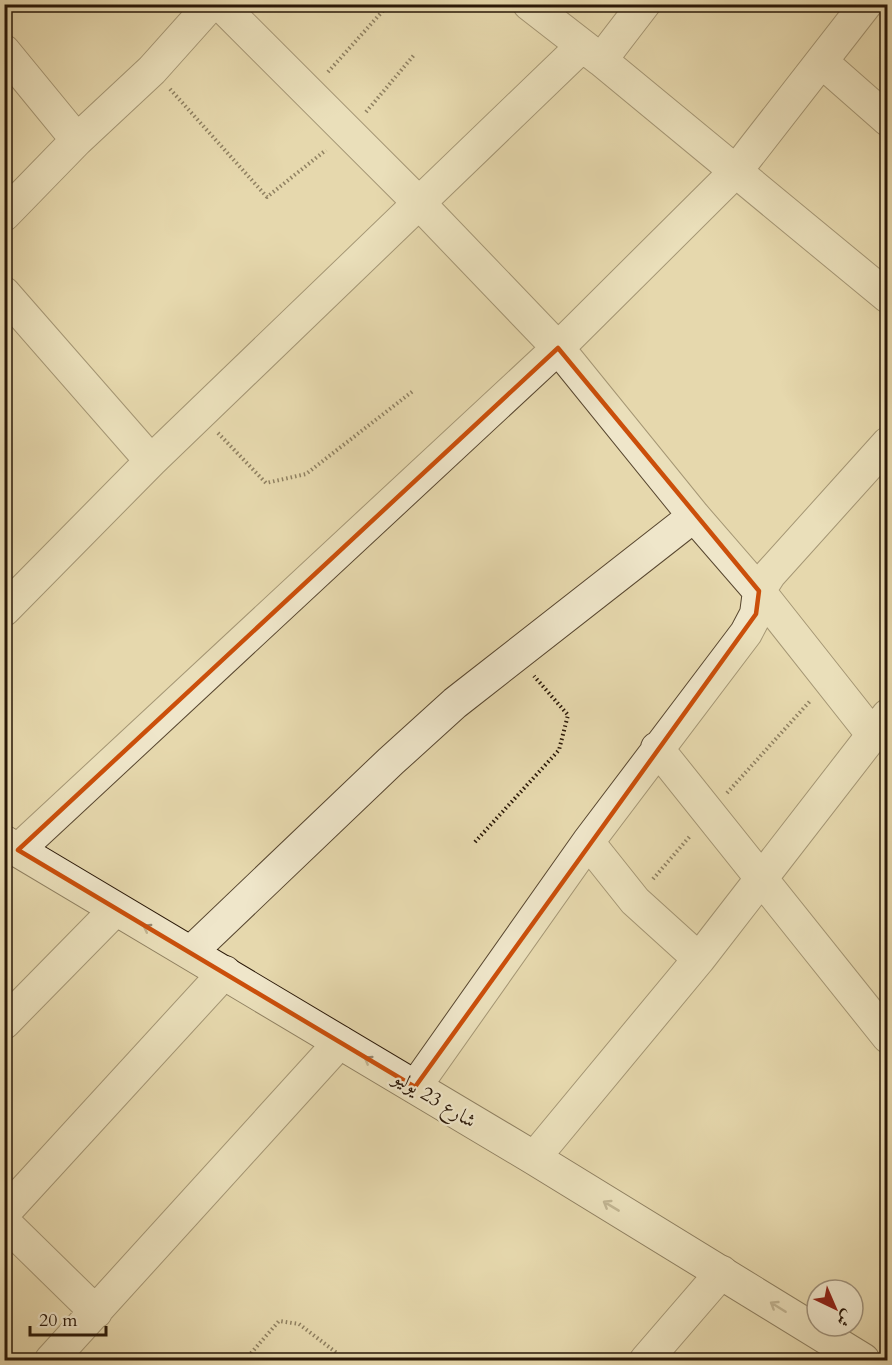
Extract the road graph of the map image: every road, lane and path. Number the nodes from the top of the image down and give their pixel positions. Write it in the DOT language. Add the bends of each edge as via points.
graph roads {
  1 [pos="211,4"];
  2 [pos="220,4"];
  3 [pos="389,4"];
  4 [pos="529,4"];
  5 [pos="644,4"];
  6 [pos="867,4"];
  7 [pos="4,51"];
  8 [pos="592,53"];
  9 [pos="414,55"];
  10 [pos="822,62"];
  11 [pos="152,70"];
  12 [pos="309,93"];
  13 [pos="888,120"];
  14 [pos="348,133"];
  15 [pos="77,140"];
  16 [pos="736,171"];
  17 [pos="418,202"];
  18 [pos="4,215"];
  19 [pos="4,293"];
  20 [pos="888,297"];
  21 [pos="558,348"];
  22 [pos="413,391"];
  23 [pos="199,414"];
  24 [pos="888,443"];
  25 [pos="151,461"];
  26 [pos="694,516"];
  27 [pos="759,591"];
  28 [pos="4,610"];
  29 [pos="515,655"];
  30 [pos="829,680"];
  31 [pos="880,725"];
  32 [pos="657,748"];
  33 [pos="708,814"];
  34 [pos="475,842"];
  35 [pos="588,842"];
  36 [pos="11,846"];
  37 [pos="762,882"];
  38 [pos="635,901"];
  39 [pos="116,910"];
  40 [pos="191,952"];
  41 [pos="699,959"];
  42 [pos="225,972"];
  43 [pos="883,1021"];
  44 [pos="4,1023"];
  45 [pos="340,1042"];
  46 [pos="415,1087"];
  47 [pos="534,1158"];
  48 [pos="4,1213"];
  49 [pos="4,1222"];
  50 [pos="722,1272"];
  51 [pos="96,1312"];
  52 [pos="51,1360"];
  53 [pos="245,1360"];
  54 [pos="346,1360"];
  55 [pos="646,1360"];
  56 [pos="863,1360"];
  1 -- 11 [label="street"];
  2 -- 12 [label="street"];
  3 -- 12 [label="path"];
  4 -- 8 [label="street"];
  5 -- 8 [label="street"];
  6 -- 10 [label="street"];
  7 -- 15 [label="street"];
  8 -- 16 [label="street"];
  8 -- 17 [label="street"];
  9 -- 14 [label="path"];
  10 -- 13 [label="street"];
  10 -- 16 [label="street"];
  11 -- 14 [label="path" via="267,197"];
  11 -- 15 [label="street"];
  12 -- 14 [label="street"];
  14 -- 17 [label="street"];
  15 -- 18 [label="street"];
  16 -- 20 [label="street"];
  16 -- 21 [label="street"];
  17 -- 21 [label="street"];
  17 -- 23 [label="street"];
  19 -- 25 [label="street"];
  21 -- 26 [label="street"];
  21 -- 36 [label="street"];
  22 -- 23 [label="path" via="306,474 266,483"];
  23 -- 25 [label="street"];
  24 -- 27 [label="street" via="787,554"];
  25 -- 28 [label="street"];
  26 -- 27 [label="street"];
  26 -- 29 [label="street"];
  27 -- 30 [label="street"];
  27 -- 32 [label="street" via="754,622"];
  29 -- 34 [label="path" via="568,715 559,750"];
  29 -- 40 [label="street" via="391,760"];
  30 -- 31 [label="street"];
  30 -- 33 [label="path"];
  31 -- 37 [label="street"];
  32 -- 33 [label="street"];
  32 -- 35 [label="street"];
  33 -- 37 [label="street"];
  33 -- 38 [label="path"];
  35 -- 38 [label="street"];
  35 -- 46 [label="street"];
  36 -- 39 [label="street, شارع 23 يوليو"];
  37 -- 41 [label="street"];
  37 -- 43 [label="street"];
  38 -- 41 [label="street"];
  40 -- 39 [label="street, شارع 23 يوليو, one-way"];
  39 -- 44 [label="street"];
  40 -- 42 [label="street, شارع 23 يوليو"];
  41 -- 47 [label="street"];
  42 -- 45 [label="street, شارع 23 يوليو"];
  42 -- 48 [label="street"];
  46 -- 45 [label="street, شارع 23 يوليو, one-way"];
  45 -- 51 [label="street"];
  46 -- 47 [label="street, شارع 23 يوليو"];
  50 -- 47 [label="street, شارع 23 يوليو, one-way"];
  49 -- 51 [label="street"];
  50 -- 55 [label="street"];
  56 -- 50 [label="street, شارع 23 يوليو, one-way"];
  51 -- 52 [label="street"];
  53 -- 54 [label="path" via="279,1321 299,1324"];
}
